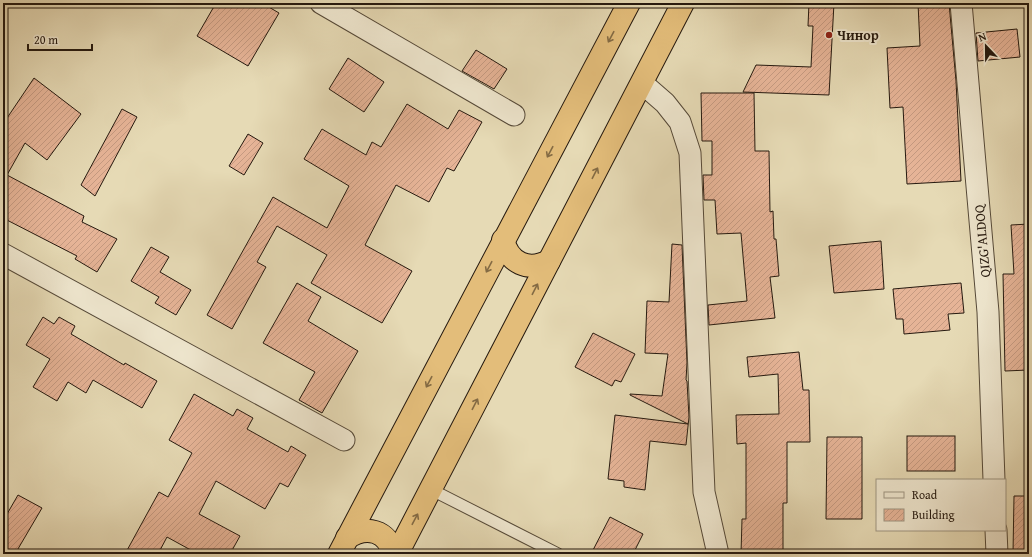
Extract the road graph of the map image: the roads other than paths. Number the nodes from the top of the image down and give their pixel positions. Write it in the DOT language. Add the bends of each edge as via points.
graph roads {
  1 [pos="321,3"];
  2 [pos="629,3"];
  3 [pos="683,3"];
  4 [pos="961,3"];
  5 [pos="642,83"];
  6 [pos="514,114"];
  7 [pos="503,240"];
  8 [pos="3,254"];
  9 [pos="549,261"];
  10 [pos="344,440"];
  11 [pos="994,479"];
  12 [pos="430,490"];
  13 [pos="996,531"];
  14 [pos="343,546"];
  15 [pos="393,554"];
  16 [pos="397,554"];
  17 [pos="558,554"];
  18 [pos="718,554"];
  19 [pos="997,554"];
  1 -- 6 [label="street"];
  2 -- 7 [label="highway, one-way"];
  3 -- 5 [label="highway"];
  4 -- 11 [label="street, QIZG'ALDOQ" via="988,312"];
  9 -- 5 [label="highway, one-way"];
  5 -- 18 [label="street" via="665,103 680,122 690,152 704,492"];
  7 -- 9 [label="highway" via="509,254 520,263 535,266"];
  7 -- 14 [label="highway, one-way"];
  8 -- 10 [label="street"];
  12 -- 9 [label="highway, one-way"];
  16 -- 12 [label="highway, one-way"];
  12 -- 17 [label="lane"];
  13 -- 19 [label="street"];
  14 -- 15 [label="highway" via="354,533 372,531 386,539"];
}
